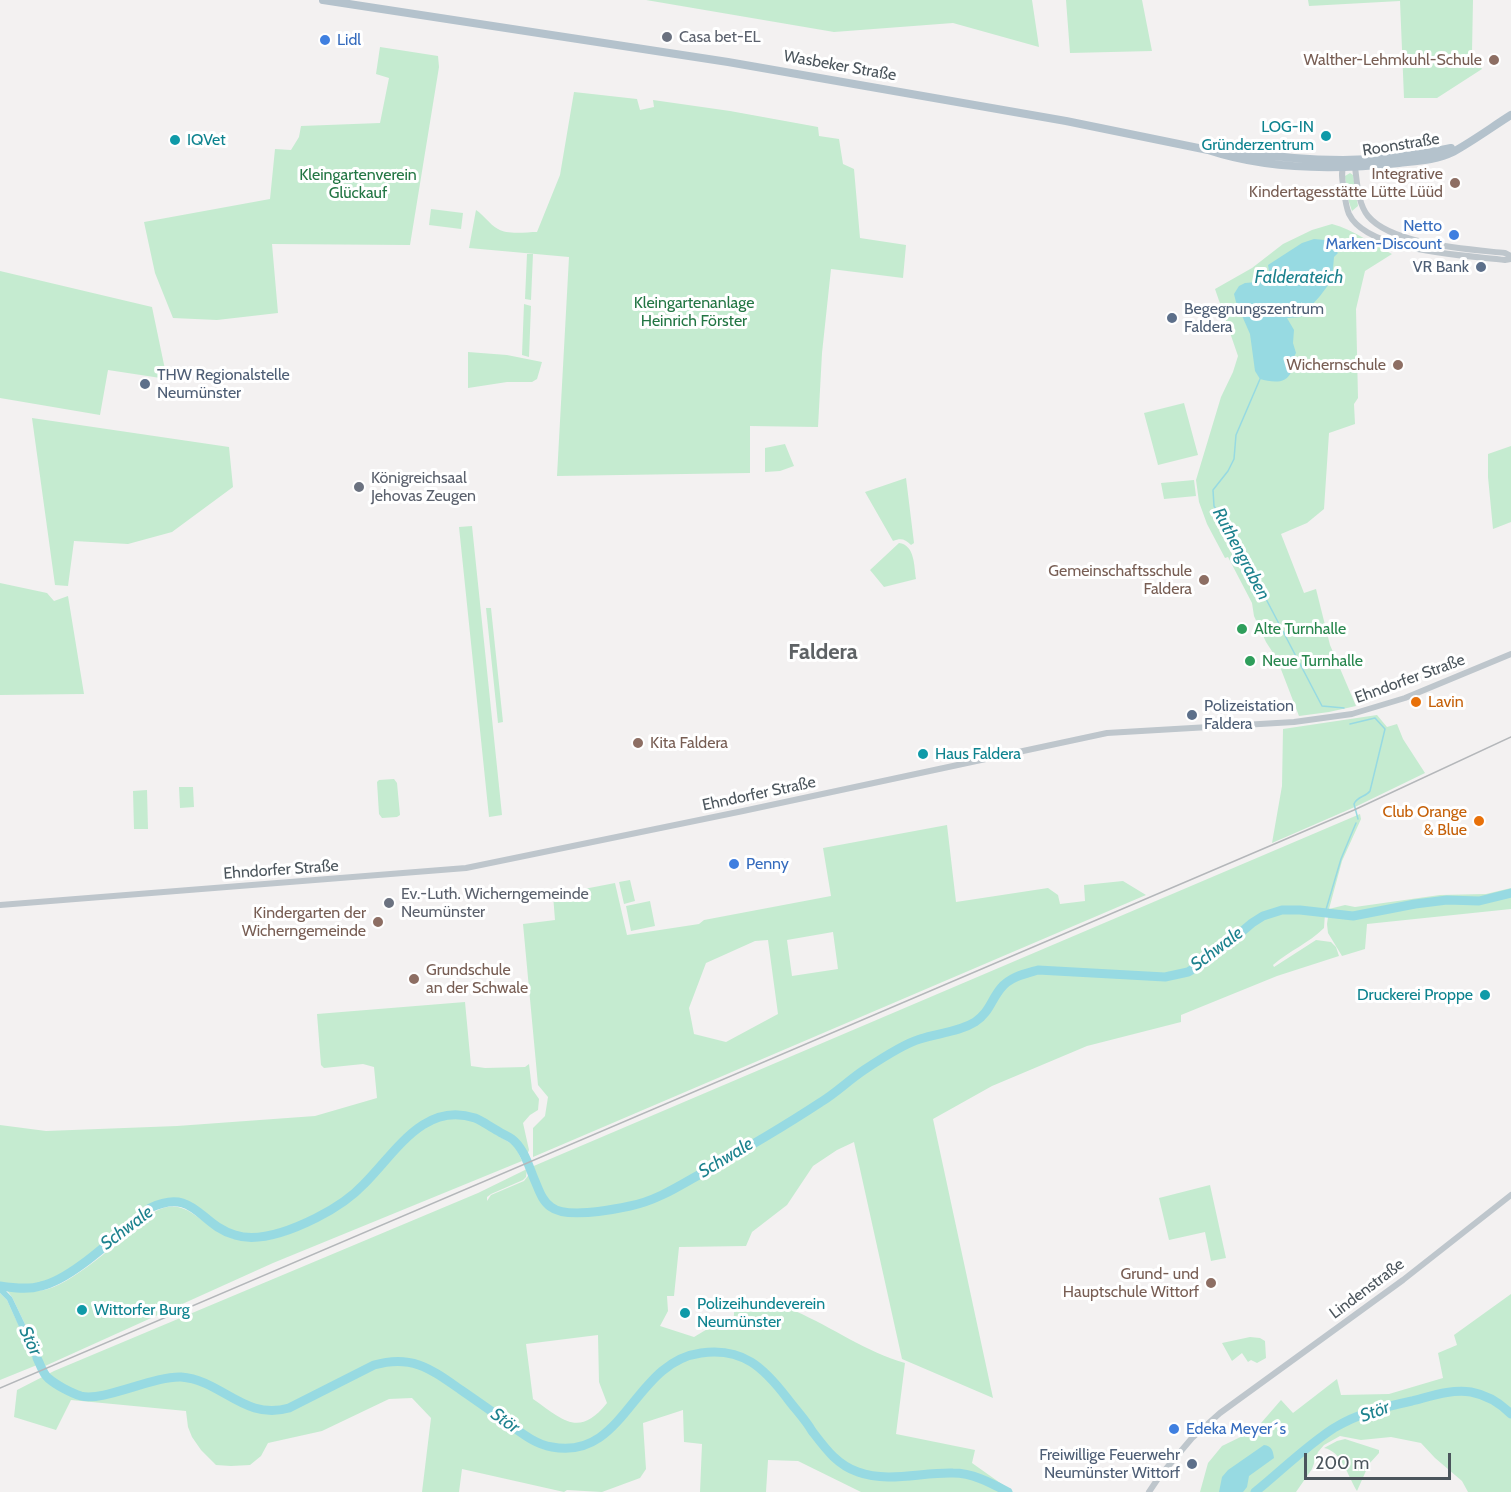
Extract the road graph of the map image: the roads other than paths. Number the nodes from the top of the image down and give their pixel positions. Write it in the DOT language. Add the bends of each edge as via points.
graph roads {
  1 [pos="323,0"];
  2 [pos="1511,115"];
  3 [pos="1348,164"];
  4 [pos="1511,257"];
  5 [pos="1511,654"];
  6 [pos="0,905"];
  7 [pos="1511,1195"];
  8 [pos="1149,1492"];
  1 -- 3 [label="main road, Wasbeker Straße" via="752,66 1078,123 1225,156 1270,163"];
  2 -- 3 [label="main road, Roonstraße" via="1441,156"];
  3 -- 4 [label="street" via="1366,215 1389,232"];
  3 -- 4 [label="street" via="1349,215 1381,240 1406,247"];
  5 -- 6 [label="street, Ehndorfer Straße" via="1405,698 1352,714 1294,722 1107,733 466,868"];
  7 -- 8 [label="street, Lindenstraße" via="1204,1426"];
}
